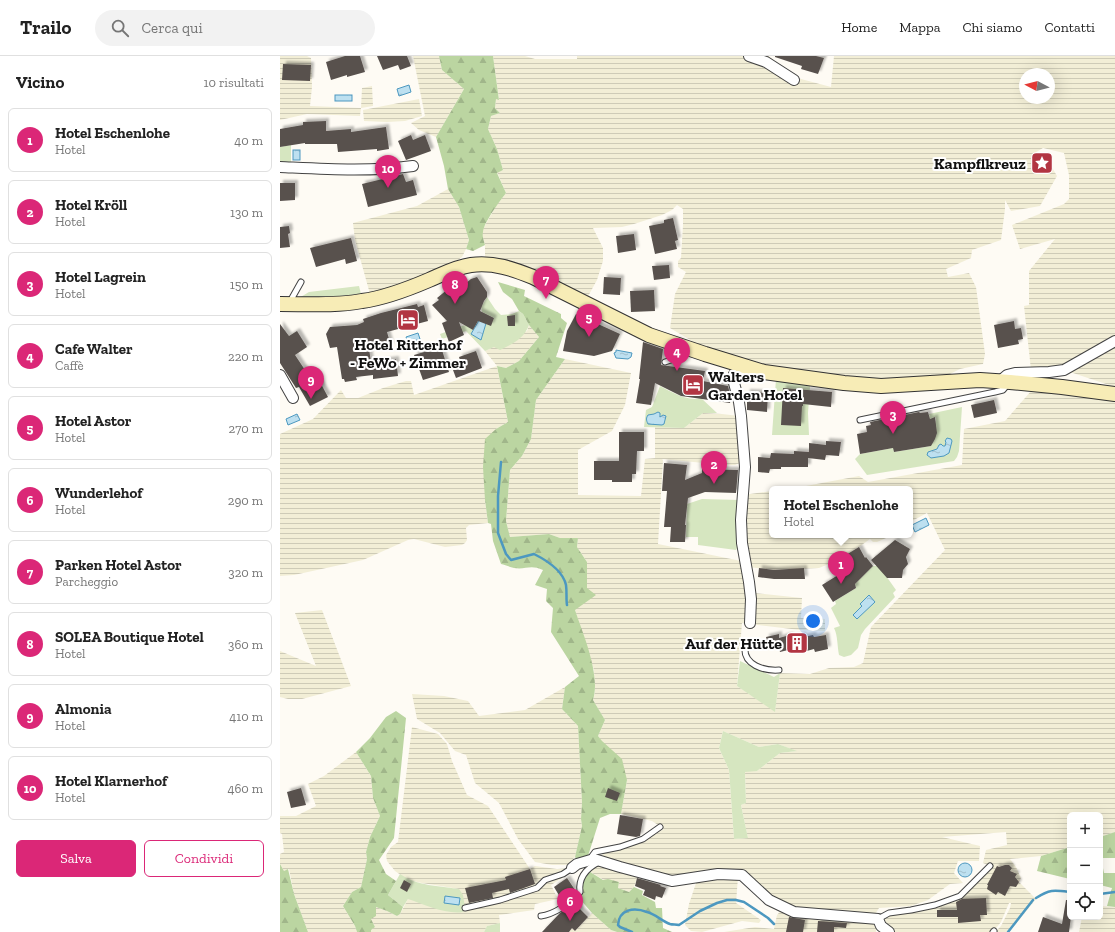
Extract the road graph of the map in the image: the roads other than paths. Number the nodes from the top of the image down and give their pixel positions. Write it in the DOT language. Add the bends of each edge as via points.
graph roads {
  1 [pos="749,56"];
  2 [pos="794,80"];
  3 [pos="413,166"];
  4 [pos="280,167"];
  5 [pos="301,282"];
  6 [pos="286,304"];
  7 [pos="1115,341"];
  8 [pos="680,357"];
  9 [pos="665,362"];
  10 [pos="764,372"];
  11 [pos="734,374"];
  12 [pos="280,375"];
  13 [pos="1005,381"];
  14 [pos="1115,394"];
  15 [pos="294,398"];
  16 [pos="860,420"];
  17 [pos="750,623"];
  18 [pos="745,647"];
  19 [pos="779,670"];
  20 [pos="660,827"];
  21 [pos="593,862"];
  22 [pos="575,866"];
  23 [pos="990,866"];
  24 [pos="465,908"];
  25 [pos="541,916"];
  26 [pos="878,920"];
  27 [pos="889,932"];
  1 -- 2 [label="street" via="766,62"];
  3 -- 4 [label="street" via="390,169"];
  5 -- 6 [label="lane"];
  6 -- 10 [label="street" via="362,302 399,292 461,267 499,266 533,277 649,335"];
  7 -- 13 [label="street" via="1064,370 1016,373 1007,375"];
  8 -- 9 [label="lane"];
  10 -- 11 [label="lane"];
  10 -- 13 [label="street" via="881,386"];
  11 -- 17 [label="street" via="741,416 745,467 741,520 749,582"];
  12 -- 15 [label="street"];
  13 -- 14 [label="street"];
  13 -- 16 [label="lane" via="1002,390 995,392"];
  18 -- 19 [label="lane" via="746,657 751,662 762,668"];
  20 -- 21 [label="lane" via="643,839 595,852 592,856"];
  21 -- 22 [label="street"];
  21 -- 25 [label="lane" via="582,878 580,892 574,899 548,916"];
  21 -- 26 [label="street" via="672,881 718,874 742,875 769,900 794,912"];
  22 -- 24 [label="lane" via="545,880 537,888"];
  23 -- 26 [label="lane" via="960,896 935,905 889,913"];
  26 -- 27 [label="street"];
}
